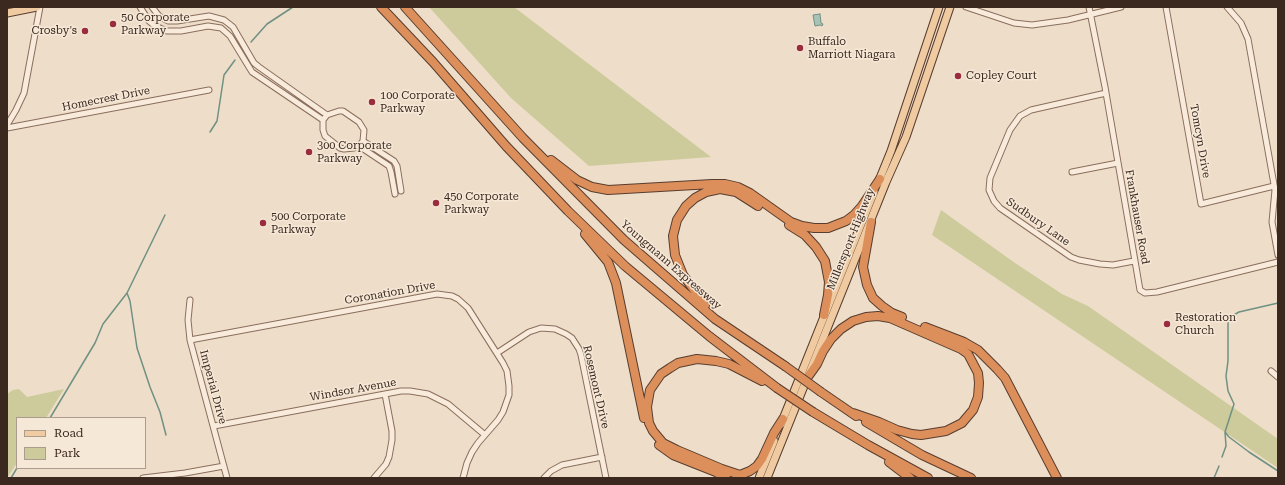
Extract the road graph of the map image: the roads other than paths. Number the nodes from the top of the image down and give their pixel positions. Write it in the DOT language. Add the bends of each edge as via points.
graph roads {
  1 [pos="38,7"];
  2 [pos="140,7"];
  3 [pos="152,7"];
  4 [pos="381,7"];
  5 [pos="405,7"];
  6 [pos="939,7"];
  7 [pos="950,7"];
  8 [pos="966,7"];
  9 [pos="1089,7"];
  10 [pos="1121,7"];
  11 [pos="1166,7"];
  12 [pos="1227,7"];
  13 [pos="7,13"];
  14 [pos="1091,15"];
  15 [pos="244,45"];
  16 [pos="237,48"];
  17 [pos="209,90"];
  18 [pos="1106,93"];
  19 [pos="327,115"];
  20 [pos="323,120"];
  21 [pos="7,127"];
  22 [pos="523,138"];
  23 [pos="363,141"];
  24 [pos="359,146"];
  25 [pos="1118,164"];
  26 [pos="1072,172"];
  27 [pos="880,179"];
  28 [pos="1274,186"];
  29 [pos="401,192"];
  30 [pos="394,194"];
  31 [pos="568,211"];
  32 [pos="871,222"];
  33 [pos="1278,255"];
  34 [pos="1134,261"];
  35 [pos="1278,262"];
  36 [pos="190,300"];
  37 [pos="824,315"];
  38 [pos="715,319"];
  39 [pos="190,340"];
  40 [pos="497,353"];
  41 [pos="1271,371"];
  42 [pos="1278,377"];
  43 [pos="807,378"];
  44 [pos="777,388"];
  45 [pos="385,394"];
  46 [pos="853,413"];
  47 [pos="783,419"];
  48 [pos="214,426"];
  49 [pos="485,434"];
  50 [pos="868,445"];
  51 [pos="602,457"];
  52 [pos="224,466"];
  53 [pos="142,478"];
  54 [pos="227,478"];
  55 [pos="374,478"];
  56 [pos="463,478"];
  57 [pos="544,478"];
  58 [pos="606,478"];
  59 [pos="726,478"];
  60 [pos="760,478"];
  61 [pos="767,478"];
  62 [pos="910,478"];
  63 [pos="928,478"];
  64 [pos="971,478"];
  65 [pos="1057,478"];
  1 -- 13 [label="main road"];
  1 -- 21 [label="street" via="24,93"];
  2 -- 16 [label="street" via="149,21 162,29 174,32 208,26 217,27 226,31"];
  3 -- 15 [label="street" via="159,16 168,21 209,16 220,18 233,27"];
  4 -- 31 [label="highway"];
  5 -- 22 [label="highway, Youngmann Expressway"];
  6 -- 27 [label="main road, Millersport Highway"];
  7 -- 32 [label="main road, Millersport Highway" via="912,119"];
  8 -- 14 [label="street" via="1025,25"];
  9 -- 14 [label="street, Frankhauser Road"];
  10 -- 14 [label="street"];
  11 -- 28 [label="street, Tomcyn Drive" via="1201,204"];
  12 -- 28 [label="street" via="1241,23 1248,40"];
  14 -- 18 [label="street, Frankhauser Road"];
  15 -- 16 [label="street"];
  15 -- 19 [label="street" via="254,63"];
  16 -- 20 [label="street" via="258,77"];
  17 -- 21 [label="street, Homecrest Drive"];
  18 -- 25 [label="street, Frankhauser Road"];
  18 -- 34 [label="street, Sudbury Lane" via="1031,110 1020,116 1010,130 990,178 989,190 1000,208 1071,257 1085,262 1113,265"];
  19 -- 20 [label="street"];
  19 -- 23 [label="street" via="343,112 359,122 364,130"];
  20 -- 24 [label="street" via="323,130 329,140 344,149"];
  22 -- 27 [label="highway" via="577,180 592,187 608,190 725,184 750,193 791,222 814,228 828,228 850,218 862,206"];
  22 -- 38 [label="highway, Youngmann Expressway" via="624,240"];
  23 -- 24 [label="street"];
  23 -- 29 [label="street" via="394,161"];
  24 -- 30 [label="street" via="389,166"];
  25 -- 26 [label="street"];
  25 -- 34 [label="street, Frankhauser Road"];
  27 -- 37 [label="main road, Millersport Highway"];
  28 -- 33 [label="street" via="1272,222"];
  31 -- 44 [label="highway" via="630,270 709,336"];
  31 -- 59 [label="highway" via="608,262 612,271 641,407 650,436 656,444 673,455"];
  32 -- 43 [label="main road, Millersport Highway"];
  32 -- 65 [label="highway" via="863,267 873,298 892,313 964,342 989,360 1005,378"];
  34 -- 35 [label="street, Frankhauser Road" via="1139,288 1148,294"];
  36 -- 39 [label="street, Imperial Drive"];
  37 -- 38 [label="highway" via="828,295 828,274 825,261 816,247 805,235 736,192 720,189 706,192 686,206 677,220 673,236 675,255 683,275"];
  37 -- 47 [label="main road, Millersport Highway"];
  38 -- 46 [label="highway, Youngmann Expressway, bridge"];
  39 -- 40 [label="street, Coronation Drive" via="445,294 458,299 468,308"];
  39 -- 48 [label="street, Imperial Drive"];
  40 -- 49 [label="street, Coronation Drive" via="507,370 509,395 498,420"];
  40 -- 51 [label="street, Rosemont Drive" via="529,332 541,328 555,329 572,338 581,355"];
  41 -- 42 [label="street"];
  43 -- 46 [label="highway" via="831,339 841,329 853,321 878,316 890,318 961,348 968,354 978,373 978,397 972,410 962,423 946,431 912,434"];
  43 -- 61 [label="main road, Millersport Highway"];
  44 -- 47 [label="highway" via="729,364 705,359 689,360 670,368 655,382 648,399 648,415 653,431 663,443 733,474 750,471 758,466"];
  44 -- 50 [label="highway, bridge"];
  45 -- 48 [label="street, Windsor Avenue"];
  45 -- 49 [label="street, Windsor Avenue" via="410,391 439,398"];
  45 -- 55 [label="street" via="392,440 386,464"];
  46 -- 64 [label="highway, Youngmann Expressway" via="922,454"];
  47 -- 60 [label="main road, Millersport Highway"];
  48 -- 52 [label="street, Imperial Drive"];
  49 -- 56 [label="street, Coronation Drive" via="472,452"];
  50 -- 62 [label="highway"];
  50 -- 63 [label="highway"];
  51 -- 57 [label="street" via="562,465"];
  51 -- 58 [label="street, Rosemont Drive"];
  52 -- 53 [label="street"];
  52 -- 54 [label="street, Imperial Drive"];
}
